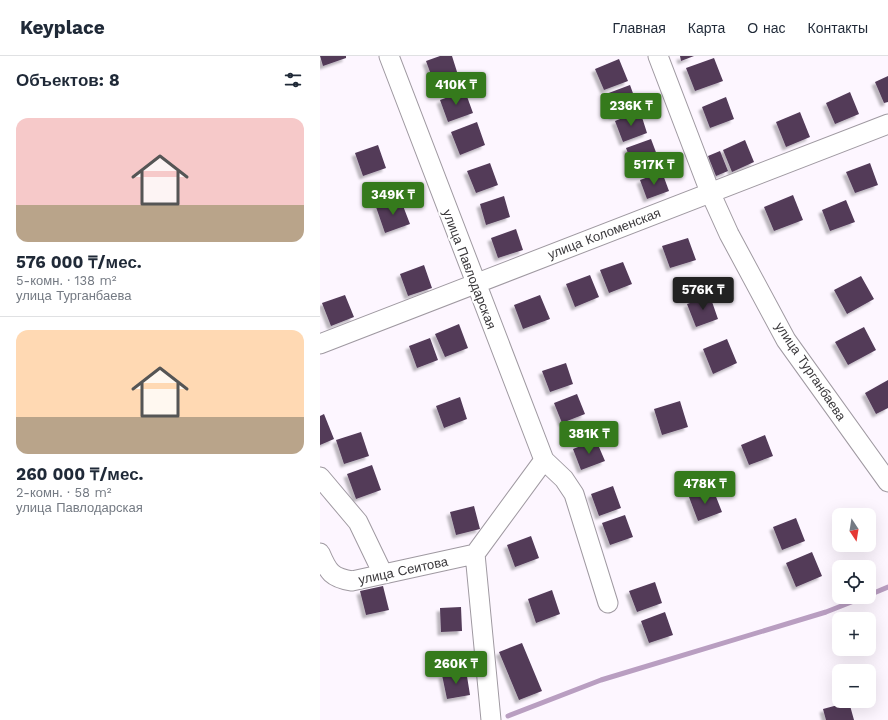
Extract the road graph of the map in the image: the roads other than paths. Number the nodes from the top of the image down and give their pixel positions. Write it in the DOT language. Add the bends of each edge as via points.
graph roads {
  1 [pos="389,56"];
  2 [pos="658,56"];
  3 [pos="888,124"];
  4 [pos="710,192"];
  5 [pos="476,284"];
  6 [pos="320,344"];
  7 [pos="544,460"];
  8 [pos="320,477"];
  9 [pos="888,482"];
  10 [pos="320,553"];
  11 [pos="476,554"];
  12 [pos="383,574"];
  13 [pos="608,603"];
  14 [pos="491,720"];
  1 -- 5 [label="street, улица Павлодарская"];
  2 -- 4 [label="street, улица Турганбаева"];
  3 -- 4 [label="street, улица Коломенская"];
  4 -- 5 [label="street, улица Коломенская"];
  4 -- 9 [label="street, улица Турганбаева" via="729,234 786,340"];
  5 -- 6 [label="street, улица Коломенская"];
  5 -- 7 [label="street, улица Павлодарская"];
  7 -- 11 [label="street"];
  7 -- 13 [label="street, улица Павлодарская" via="564,479 574,494"];
  8 -- 12 [label="street" via="358,522"];
  10 -- 12 [label="street, улица Сеитова" via="327,569 338,579 352,581"];
  11 -- 12 [label="street, улица Сеитова"];
  11 -- 14 [label="street"];
}
